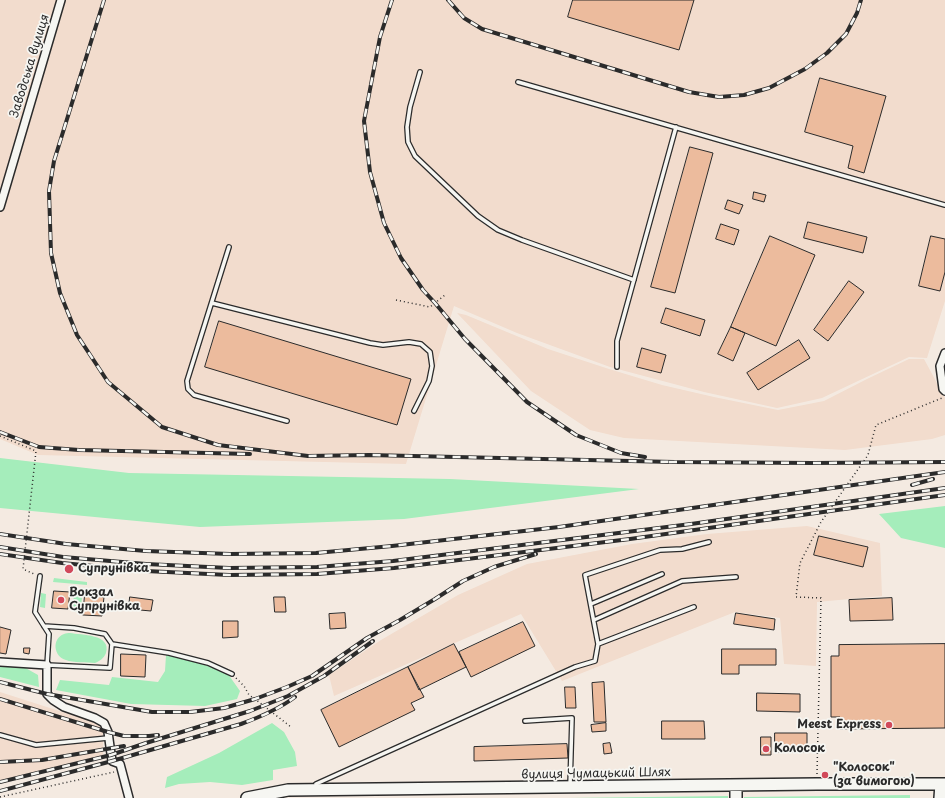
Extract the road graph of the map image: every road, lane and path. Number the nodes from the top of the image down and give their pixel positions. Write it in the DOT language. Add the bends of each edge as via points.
graph roads {
  1 [pos="61,0"];
  2 [pos="420,72"];
  3 [pos="518,82"];
  4 [pos="676,127"];
  5 [pos="945,205"];
  6 [pos="0,208"];
  7 [pos="229,247"];
  8 [pos="634,280"];
  9 [pos="445,295"];
  10 [pos="396,300"];
  11 [pos="212,302"];
  12 [pos="945,353"];
  13 [pos="617,367"];
  14 [pos="945,391"];
  15 [pos="945,396"];
  16 [pos="414,411"];
  17 [pos="287,421"];
  18 [pos="0,436"];
  19 [pos="709,542"];
  20 [pos="662,574"];
  21 [pos="40,576"];
  22 [pos="736,577"];
  23 [pos="590,604"];
  24 [pos="694,607"];
  25 [pos="594,620"];
  26 [pos="44,626"];
  27 [pos="112,644"];
  28 [pos="598,644"];
  29 [pos="0,662"];
  30 [pos="47,665"];
  31 [pos="232,674"];
  32 [pos="525,721"];
  33 [pos="291,727"];
  34 [pos="0,735"];
  35 [pos="108,738"];
  36 [pos="121,770"];
  37 [pos="316,784"];
  38 [pos="817,784"];
  39 [pos="943,784"];
  40 [pos="736,785"];
  41 [pos="570,787"];
  42 [pos="0,797"];
  43 [pos="129,798"];
  44 [pos="248,798"];
  45 [pos="736,798"];
  46 [pos="940,798"];
  1 -- 6 [label="street, Заводська вулиця"];
  2 -- 8 [label="lane" via="407,127 408,142 416,156 478,216 498,230"];
  3 -- 4 [label="lane"];
  4 -- 5 [label="lane"];
  4 -- 8 [label="lane"];
  7 -- 11 [label="lane"];
  8 -- 13 [label="lane" via="617,341"];
  9 -- 10 [label="path" via="430,306"];
  11 -- 16 [label="lane" via="370,343 421,344 430,352 432,366 429,381"];
  11 -- 17 [label="lane" via="187,382 188,389 194,394"];
  12 -- 14 [label="street" via="940,366"];
  15 -- 38 [label="path" via="876,425 868,456 821,522 800,563 796,597 821,598"];
  18 -- 21 [label="path" via="36,451 23,570"];
  19 -- 23 [label="lane" via="682,549 660,550 585,575"];
  20 -- 23 [label="lane"];
  21 -- 26 [label="lane" via="35,612"];
  22 -- 25 [label="lane" via="682,581"];
  23 -- 25 [label="lane"];
  24 -- 28 [label="lane"];
  25 -- 28 [label="lane"];
  26 -- 27 [label="lane" via="105,634"];
  26 -- 30 [label="lane" via="49,634"];
  27 -- 30 [label="lane" via="110,668"];
  27 -- 31 [label="lane" via="169,653 208,663"];
  28 -- 37 [label="lane" via="595,661 575,667"];
  29 -- 30 [label="street"];
  30 -- 35 [label="street" via="47,694 64,707 104,723"];
  31 -- 33 [label="path" via="244,686 248,695"];
  32 -- 41 [label="lane" via="572,718"];
  34 -- 35 [label="lane" via="36,745"];
  35 -- 36 [label="street" via="112,761 120,764"];
  36 -- 42 [label="path"];
  36 -- 43 [label="street"];
  38 -- 39 [label="main road, вулиця Чумацький Шлях"];
  38 -- 40 [label="main road, вулиця Чумацький Шлях"];
  39 -- 46 [label="main road"];
  40 -- 41 [label="main road, вулиця Чумацький Шлях"];
  40 -- 45 [label="main road"];
  41 -- 44 [label="main road, вулиця Чумацький Шлях" via="288,790"];
}
